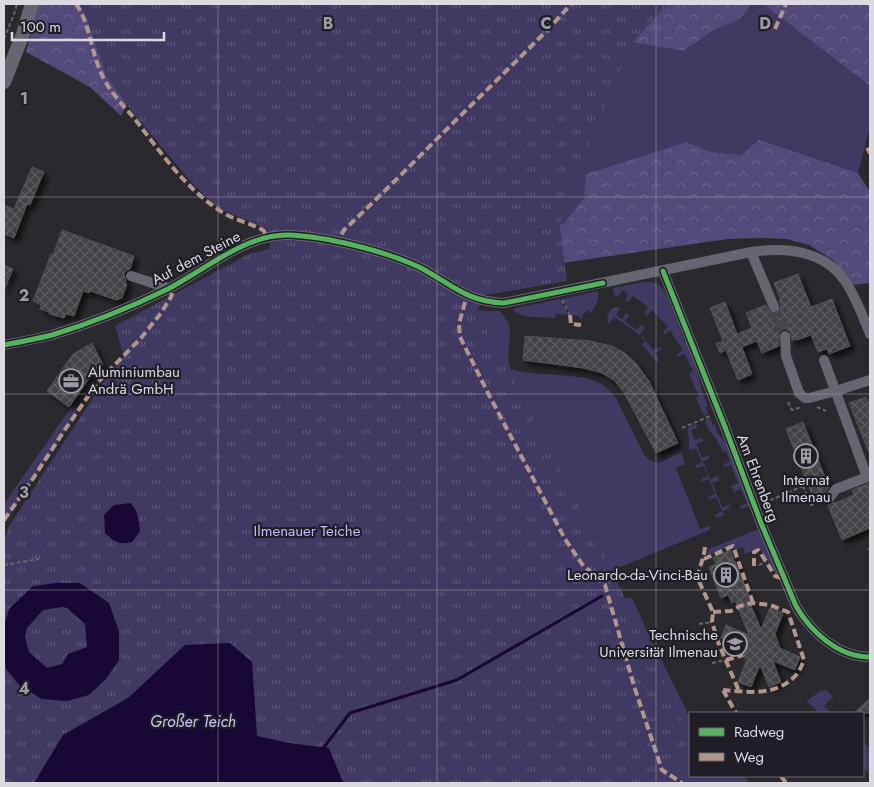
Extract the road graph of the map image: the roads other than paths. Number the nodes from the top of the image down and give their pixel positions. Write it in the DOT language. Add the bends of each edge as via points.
graph roads {
  1 [pos="32,4"];
  2 [pos="4,82"];
  3 [pos="751,252"];
  4 [pos="663,271"];
  5 [pos="131,276"];
  6 [pos="168,288"];
  7 [pos="774,307"];
  8 [pos="870,334"];
  9 [pos="785,336"];
  10 [pos="4,345"];
  11 [pos="824,360"];
  12 [pos="870,380"];
  13 [pos="836,392"];
  14 [pos="830,497"];
  15 [pos="870,657"];
  1 -- 2 [label="main road"];
  3 -- 4 [label="street"];
  3 -- 7 [label="street"];
  3 -- 8 [label="street" via="801,252 834,268 845,281"];
  4 -- 6 [label="street, Auf dem Steine" via="494,303 459,292 420,268 384,253 287,235 267,237 233,250"];
  4 -- 15 [label="street, Am Ehrenberg" via="784,579 803,618 824,640 836,647"];
  5 -- 6 [label="street"];
  6 -- 10 [label="street, Auf dem Steine" via="78,327"];
  9 -- 13 [label="street" via="786,356 799,393 809,398"];
  11 -- 13 [label="street"];
  12 -- 13 [label="street"];
  13 -- 14 [label="street" via="867,477 836,489"];
}
